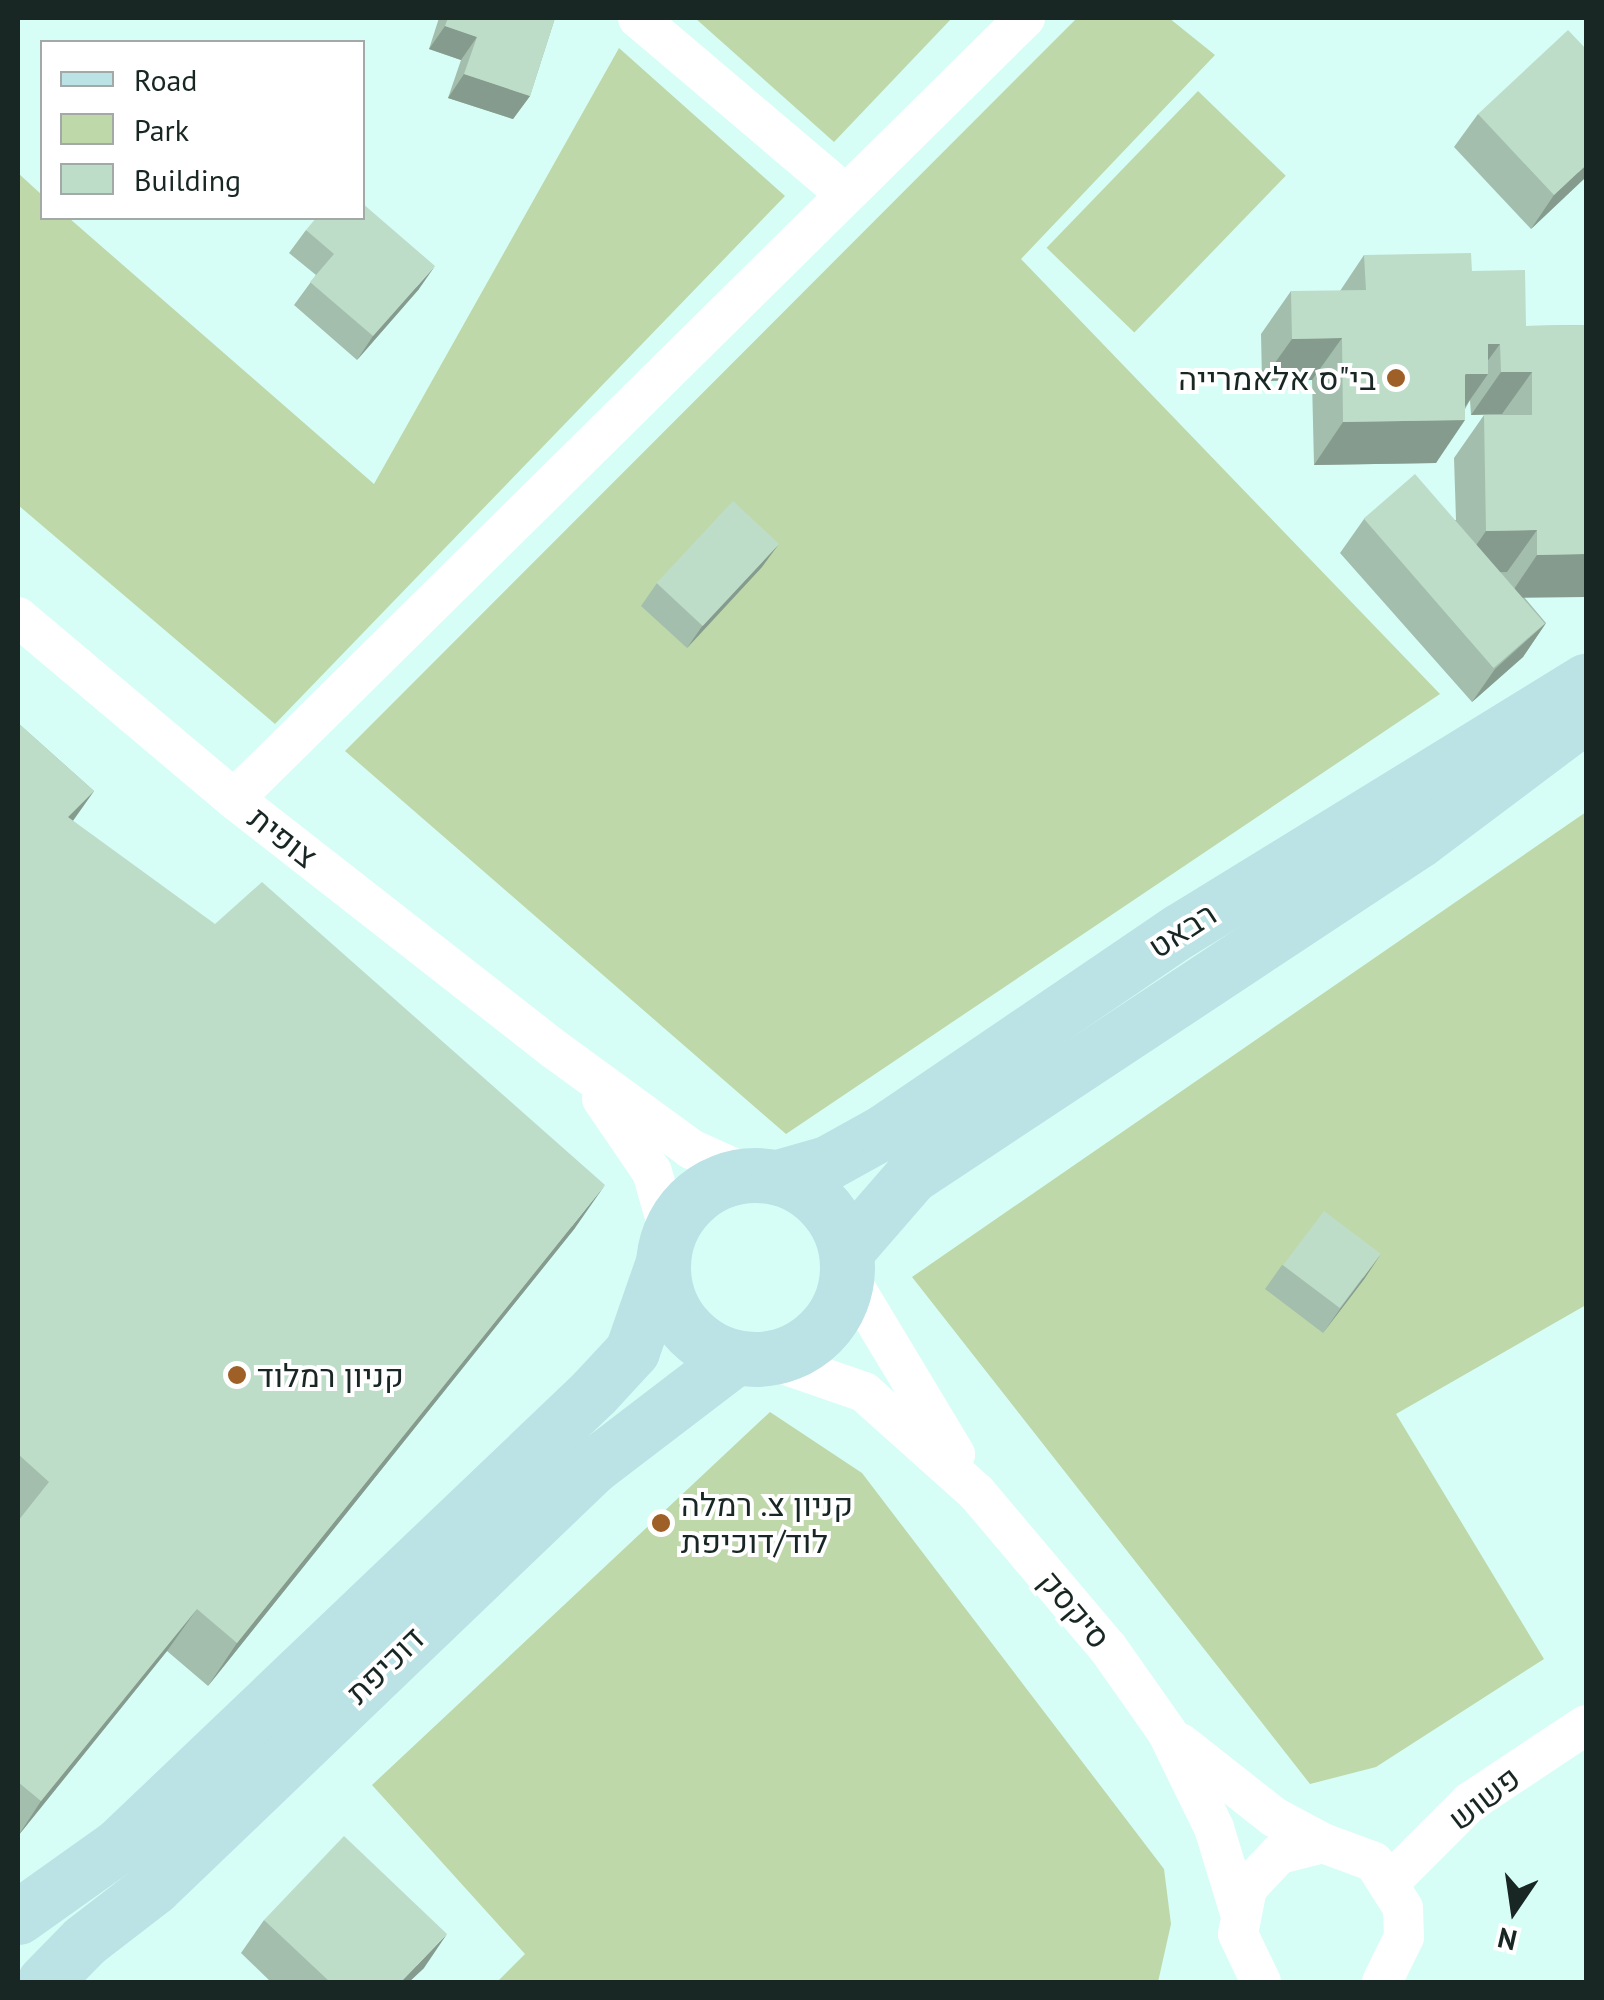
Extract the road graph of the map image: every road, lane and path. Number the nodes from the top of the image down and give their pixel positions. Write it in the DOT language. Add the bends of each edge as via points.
graph roads {
  1 [pos="638,18"];
  2 [pos="1026,18"];
  3 [pos="843,192"];
  4 [pos="18,617"];
  5 [pos="1586,681"];
  6 [pos="1586,715"];
  7 [pos="234,799"];
  8 [pos="554,1049"];
  9 [pos="762,1176"];
  10 [pos="666,1247"];
  11 [pos="847,1263"];
  12 [pos="752,1358"];
  13 [pos="976,1492"];
  14 [pos="1586,1726"];
  15 [pos="1167,1732"];
  16 [pos="1323,1843"];
  17 [pos="1392,1881"];
  18 [pos="18,1917"];
  19 [pos="1238,1922"];
  20 [pos="1404,1937"];
  21 [pos="44,1982"];
  22 [pos="1222,1982"];
  23 [pos="1261,1982"];
  24 [pos="1382,1982"];
  25 [pos="1412,1982"];
  1 -- 3 [label="street"];
  2 -- 3 [label="street"];
  3 -- 7 [label="street"];
  4 -- 7 [label="street, צופית"];
  5 -- 9 [label="street, רבאט" via="1196,921 883,1132 827,1163"];
  6 -- 11 [label="street, רבאט" via="1418,840 911,1176"];
  7 -- 8 [label="street, צופית"];
  8 -- 9 [label="street, צופית" via="690,1149"];
  8 -- 10 [label="street, צופית" via="614,1110 652,1172"];
  9 -- 10 [label="street" via="700,1192"];
  9 -- 11 [label="street" via="823,1204"];
  10 -- 12 [label="street" via="664,1288 682,1323 711,1349"];
  10 -- 18 [label="street, דוכיפת" via="632,1351 594,1392 118,1846"];
  11 -- 12 [label="street" via="843,1300 822,1331 792,1352"];
  11 -- 13 [label="street, סיקסק"];
  12 -- 13 [label="street, סיקסק" via="864,1392"];
  12 -- 21 [label="street, דוכיפת" via="592,1467"];
  13 -- 15 [label="street, סיקסק" via="1108,1648"];
  14 -- 17 [label="street, פשוש" via="1470,1802"];
  15 -- 16 [label="street, סיקסק" via="1274,1818"];
  15 -- 19 [label="street, סיקסק" via="1214,1828"];
  16 -- 17 [label="street, סיקסק" via="1350,1848"];
  16 -- 19 [label="street" via="1278,1854 1247,1888"];
  17 -- 20 [label="street" via="1403,1908"];
  19 -- 22 [label="street"];
  19 -- 23 [label="street, סיקסק"];
  20 -- 24 [label="street"];
  20 -- 25 [label="street"];
}
